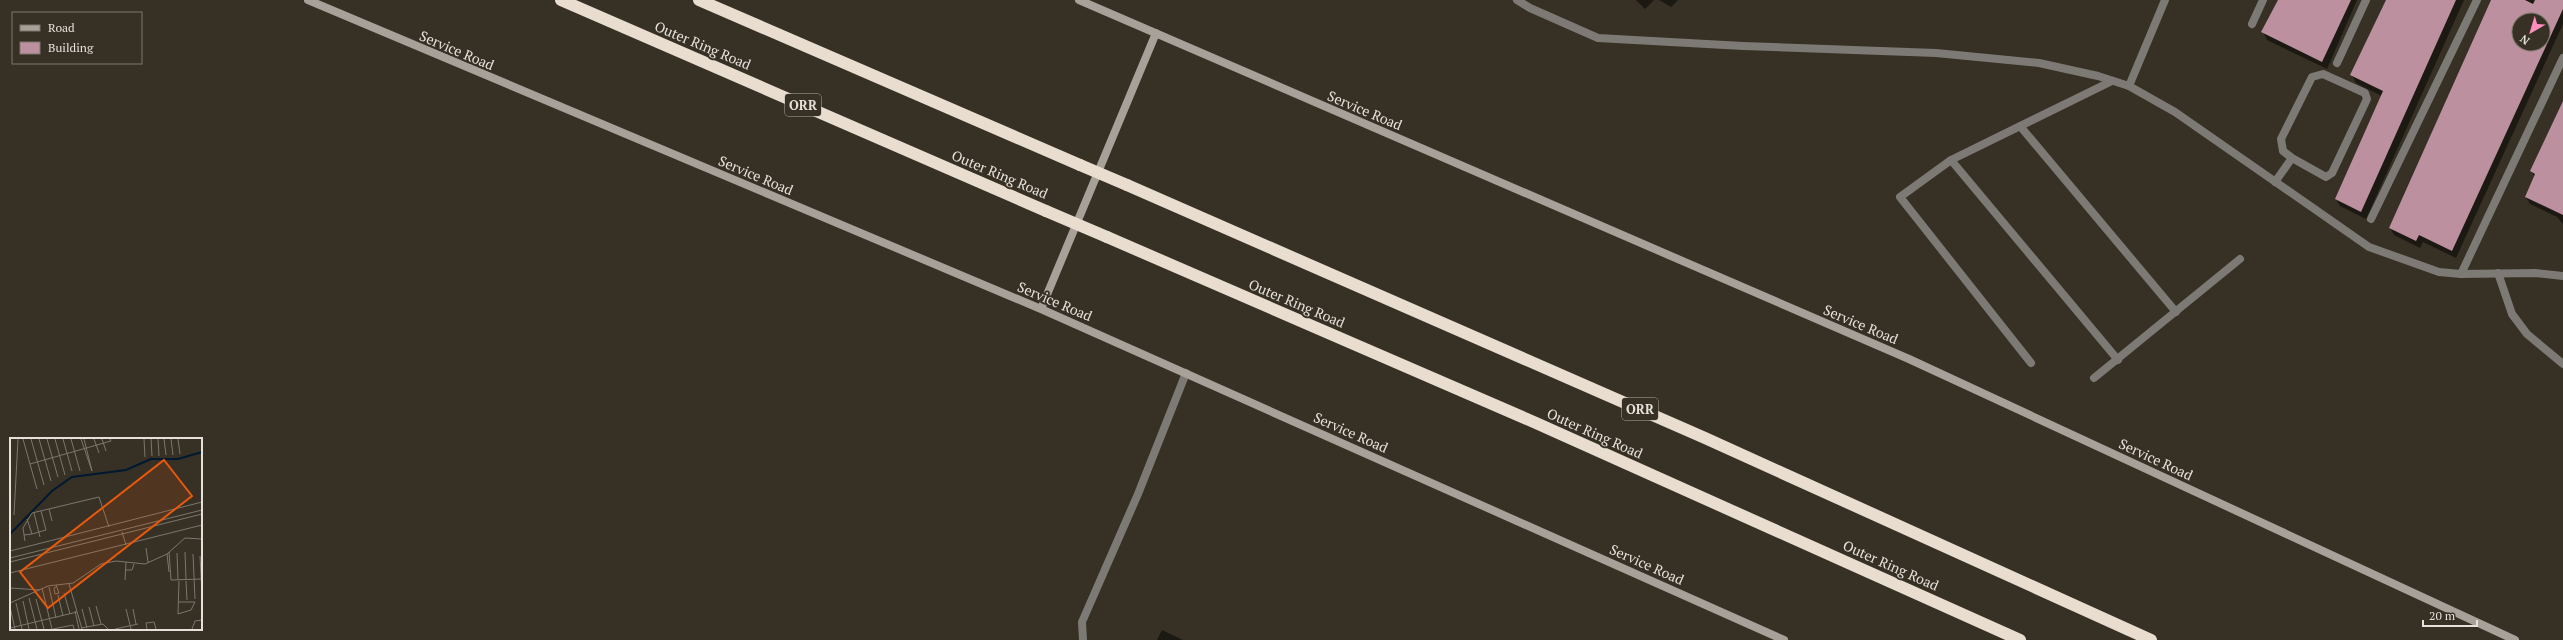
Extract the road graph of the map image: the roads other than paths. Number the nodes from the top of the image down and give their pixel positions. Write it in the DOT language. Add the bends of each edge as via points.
graph roads {
  1 [pos="308,0"];
  2 [pos="561,0"];
  3 [pos="699,0"];
  4 [pos="1079,0"];
  5 [pos="1517,0"];
  6 [pos="2165,0"];
  7 [pos="2263,0"];
  8 [pos="2366,0"];
  9 [pos="2477,0"];
  10 [pos="2252,24"];
  11 [pos="1156,33"];
  12 [pos="2563,58"];
  13 [pos="2337,63"];
  14 [pos="2112,81"];
  15 [pos="2129,86"];
  16 [pos="2020,126"];
  17 [pos="2292,158"];
  18 [pos="1951,160"];
  19 [pos="2275,182"];
  20 [pos="2371,219"];
  21 [pos="2240,259"];
  22 [pos="2498,273"];
  23 [pos="2461,274"];
  24 [pos="2563,276"];
  25 [pos="1041,308"];
  26 [pos="2176,312"];
  27 [pos="2118,360"];
  28 [pos="2031,363"];
  29 [pos="2563,364"];
  30 [pos="1186,373"];
  31 [pos="2094,378"];
  32 [pos="1083,640"];
  33 [pos="1784,640"];
  34 [pos="2020,640"];
  35 [pos="2151,640"];
  36 [pos="2515,640"];
  1 -- 25 [label="main road, Service Road"];
  2 -- 34 [label="highway, Outer Ring Road / ORR, bridge" via="1536,423"];
  3 -- 35 [label="highway, ORR, bridge" via="1705,438"];
  4 -- 11 [label="main road, Service Road"];
  5 -- 14 [label="street" via="1598,38 1936,53 2039,63"];
  6 -- 15 [label="street"];
  7 -- 10 [label="street"];
  8 -- 13 [label="street"];
  9 -- 20 [label="street"];
  11 -- 25 [label="main road"];
  11 -- 36 [label="main road, Service Road" via="1909,359"];
  12 -- 23 [label="street"];
  14 -- 15 [label="street"];
  14 -- 16 [label="street"];
  15 -- 19 [label="street" via="2175,112"];
  16 -- 18 [label="street"];
  16 -- 26 [label="street"];
  17 -- 17 [label="street" via="2283,151 2281,139 2312,77 2323,74 2365,93 2367,99 2332,173 2326,177"];
  17 -- 19 [label="street"];
  18 -- 27 [label="street"];
  18 -- 28 [label="street" via="1900,196"];
  19 -- 23 [label="street" via="2369,247 2439,272"];
  21 -- 26 [label="street"];
  22 -- 23 [label="street"];
  22 -- 24 [label="street"];
  22 -- 29 [label="street" via="2512,314 2527,334"];
  25 -- 30 [label="main road, Service Road"];
  26 -- 27 [label="street"];
  27 -- 31 [label="street"];
  30 -- 32 [label="street" via="1138,494 1082,622"];
  30 -- 33 [label="main road, Service Road"];
}
